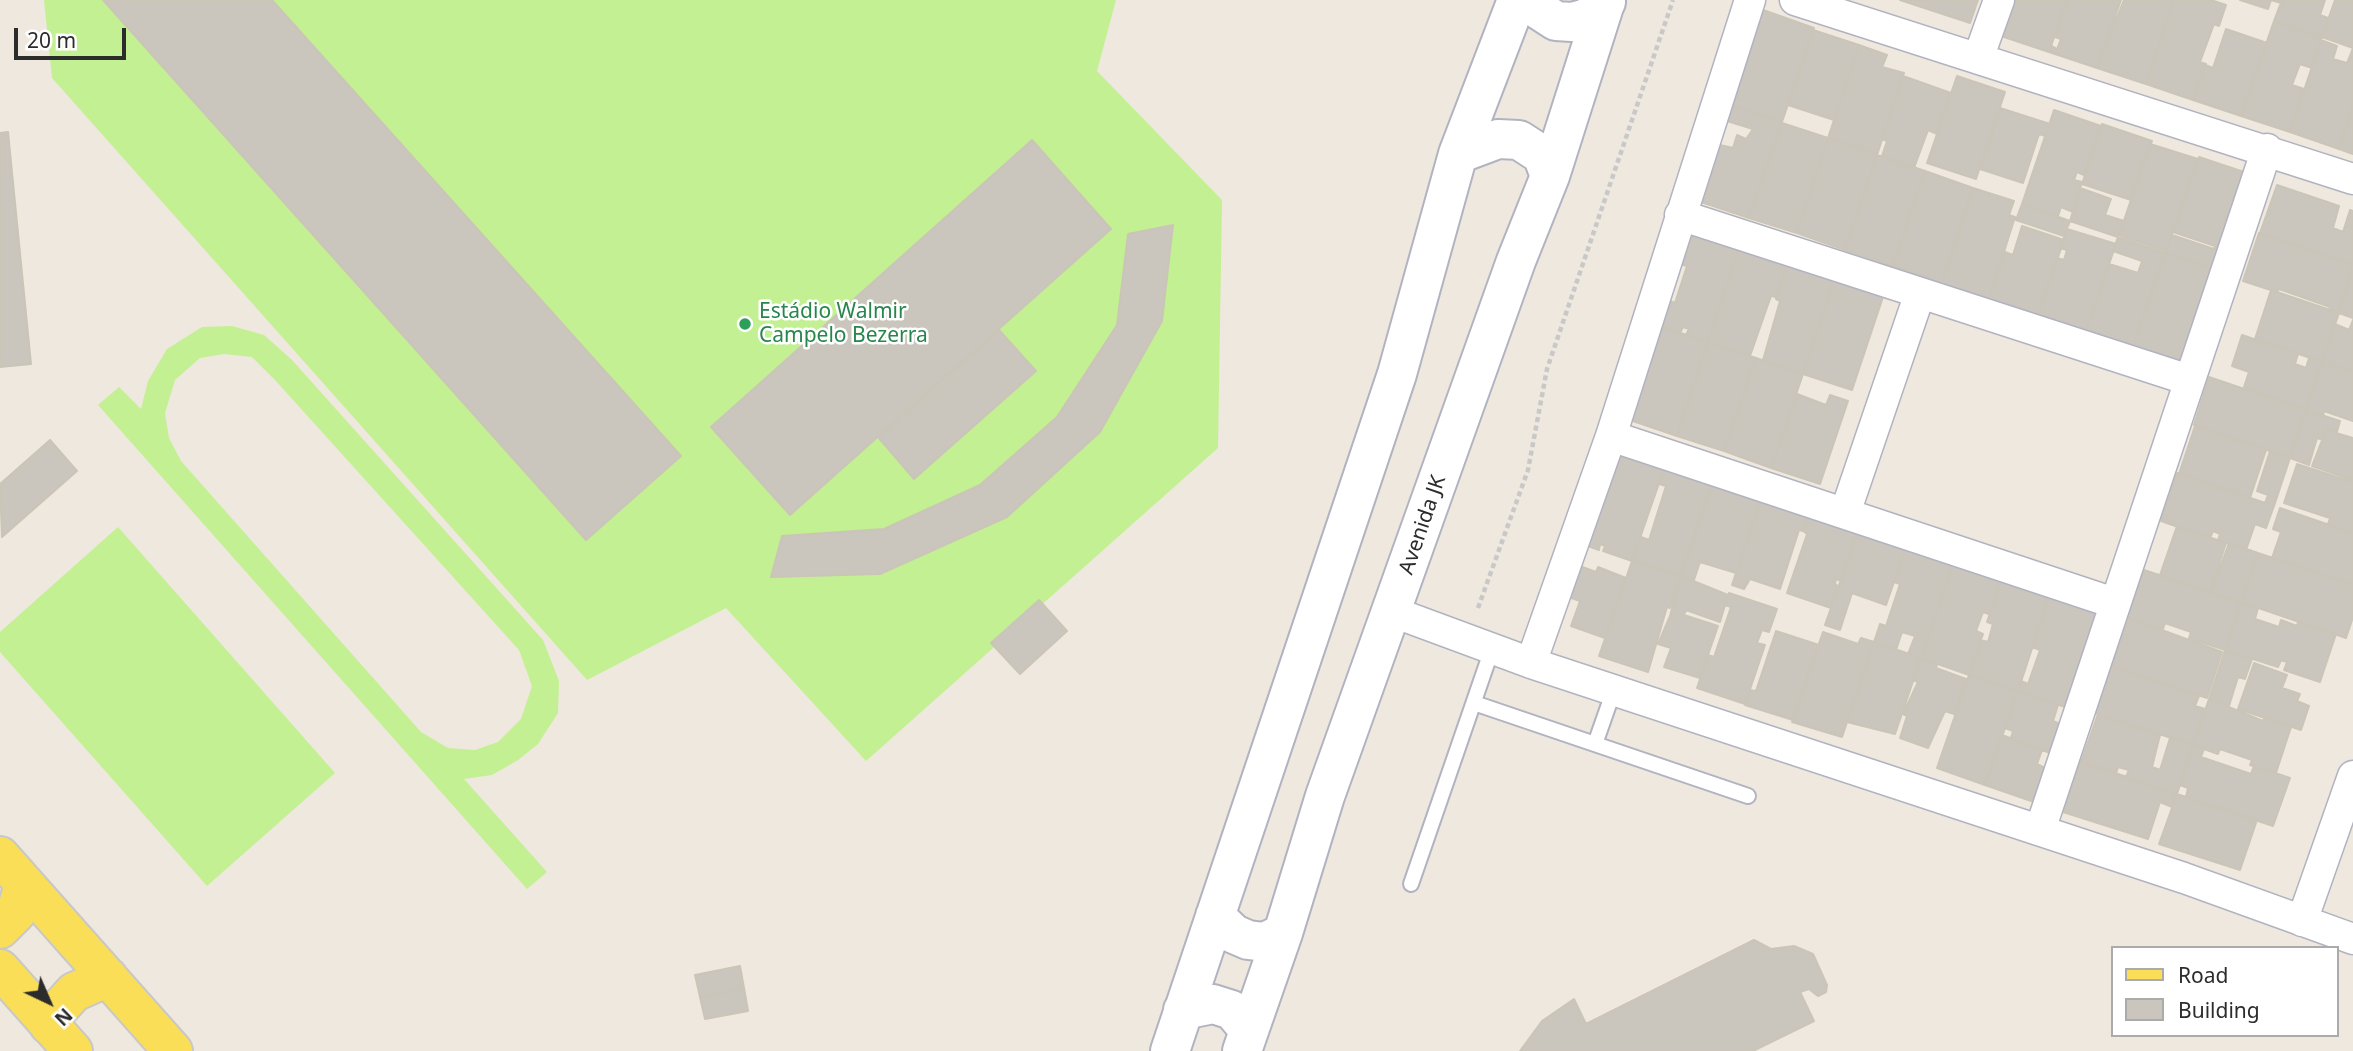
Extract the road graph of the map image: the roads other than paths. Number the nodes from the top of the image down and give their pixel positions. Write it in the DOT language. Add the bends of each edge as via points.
graph roads {
  1 [pos="1517,0"];
  2 [pos="1534,0"];
  3 [pos="1750,0"];
  4 [pos="1794,0"];
  5 [pos="1999,0"];
  6 [pos="1606,1"];
  7 [pos="1979,57"];
  8 [pos="2267,149"];
  9 [pos="1458,154"];
  10 [pos="1550,176"];
  11 [pos="2353,179"];
  12 [pos="1680,215"];
  13 [pos="1920,293"];
  14 [pos="2189,380"];
  15 [pos="1611,436"];
  16 [pos="1845,513"];
  17 [pos="2113,603"];
  18 [pos="1393,612"];
  19 [pos="1479,645"];
  20 [pos="1531,663"];
  21 [pos="1614,690"];
  22 [pos="1474,704"];
  23 [pos="1595,744"];
  24 [pos="2353,776"];
  25 [pos="1748,796"];
  26 [pos="2040,830"];
  27 [pos="12,869"];
  28 [pos="1411,884"];
  29 [pos="1215,916"];
  30 [pos="2302,921"];
  31 [pos="0,929"];
  32 [pos="1283,933"];
  33 [pos="2353,939"];
  34 [pos="0,969"];
  35 [pos="108,977"];
  36 [pos="1183,1010"];
  37 [pos="61,1038"];
  38 [pos="1246,1041"];
  39 [pos="173,1051"];
  40 [pos="1170,1051"];
  1 -- 9 [label="main road"];
  2 -- 6 [label="main road" via="1539,10 1556,21 1572,22 1587,18"];
  3 -- 12 [label="street"];
  4 -- 7 [label="street"];
  5 -- 7 [label="street"];
  6 -- 10 [label="main road, Avenida JK"];
  7 -- 8 [label="street"];
  8 -- 11 [label="street"];
  8 -- 14 [label="street"];
  9 -- 10 [label="main road" via="1498,139 1519,140 1542,155"];
  9 -- 29 [label="main road" via="1397,374"];
  10 -- 18 [label="main road, Avenida JK"];
  12 -- 13 [label="street"];
  12 -- 15 [label="street"];
  13 -- 14 [label="street"];
  13 -- 16 [label="street"];
  14 -- 17 [label="street"];
  15 -- 16 [label="street"];
  15 -- 20 [label="street"];
  16 -- 17 [label="street"];
  17 -- 26 [label="street"];
  18 -- 19 [label="street"];
  18 -- 32 [label="main road, Avenida JK" via="1325,796"];
  19 -- 20 [label="street"];
  19 -- 22 [label="lane"];
  20 -- 21 [label="street"];
  21 -- 23 [label="lane"];
  21 -- 26 [label="street"];
  22 -- 23 [label="lane"];
  22 -- 28 [label="lane"];
  23 -- 25 [label="lane"];
  24 -- 30 [label="street"];
  26 -- 30 [label="street"];
  27 -- 31 [label="main road" via="16,913"];
  27 -- 35 [label="main road"];
  29 -- 32 [label="main road" via="1248,940 1265,942"];
  29 -- 36 [label="main road"];
  30 -- 33 [label="street"];
  32 -- 38 [label="main road, Avenida JK"];
  34 -- 37 [label="main road"];
  35 -- 37 [label="main road" via="74,992 55,1013"];
  35 -- 39 [label="main road"];
  36 -- 38 [label="main road" via="1213,1004 1232,1010 1242,1018"];
  36 -- 40 [label="main road"];
}
